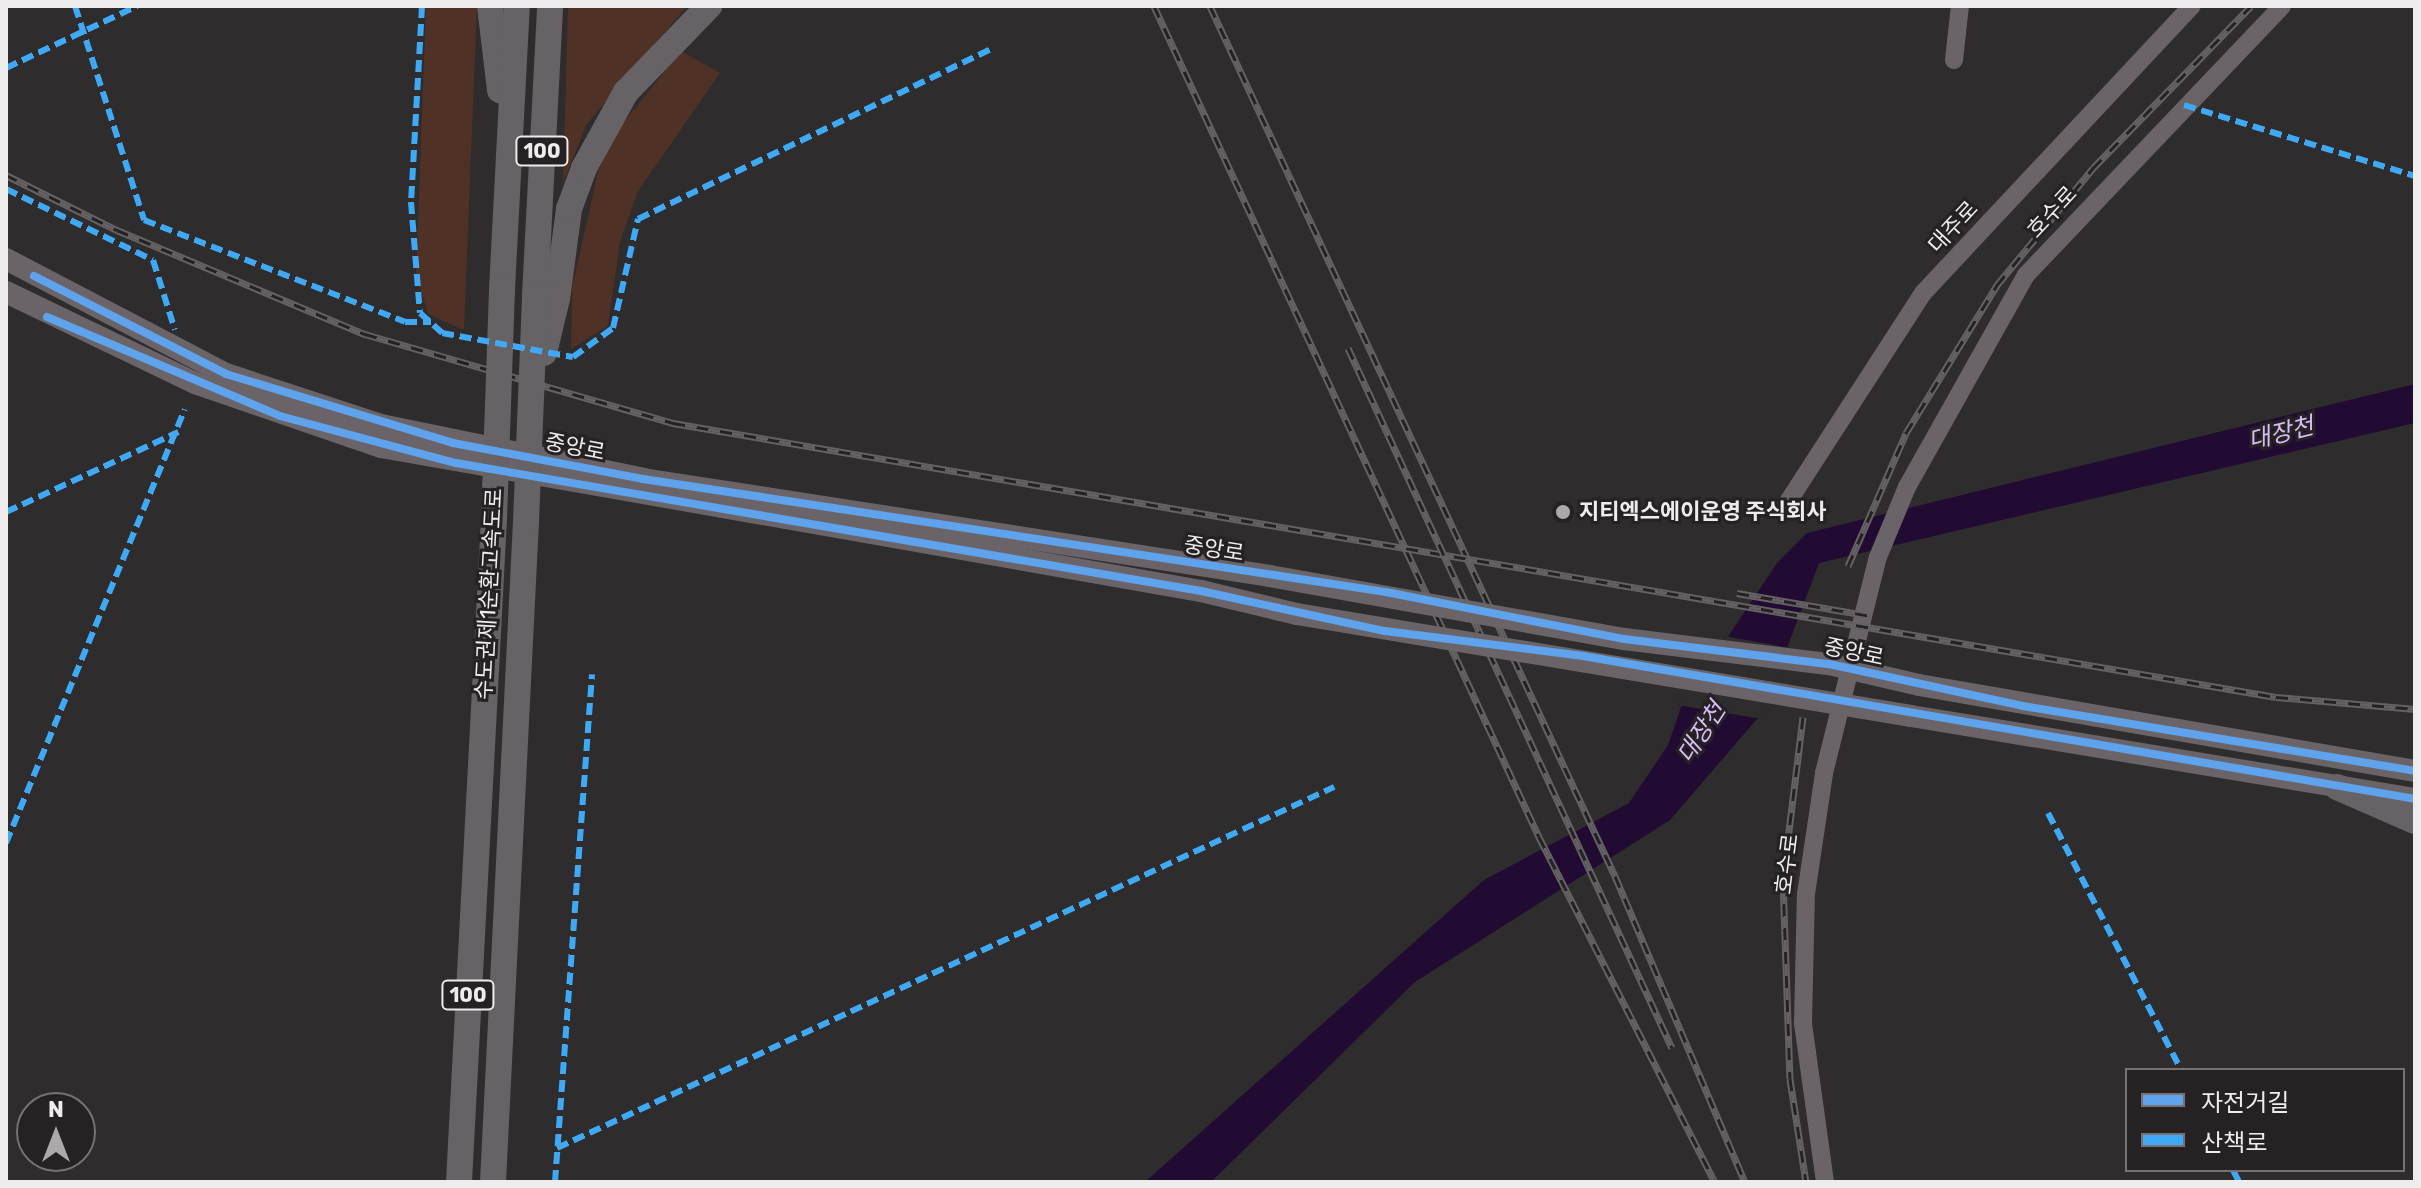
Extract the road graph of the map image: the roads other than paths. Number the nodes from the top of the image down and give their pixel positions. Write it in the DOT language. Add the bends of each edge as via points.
graph roads {
  1 [pos="490,6"];
  2 [pos="517,6"];
  3 [pos="550,6"];
  4 [pos="709,6"];
  5 [pos="1960,6"];
  6 [pos="2192,6"];
  7 [pos="2282,6"];
  8 [pos="1954,60"];
  9 [pos="509,161"];
  10 [pos="6,259"];
  11 [pos="6,292"];
  12 [pos="546,297"];
  13 [pos="1784,508"];
  14 [pos="2415,771"];
  15 [pos="2337,787"];
  16 [pos="2415,799"];
  17 [pos="2415,821"];
  18 [pos="459,1182"];
  19 [pos="493,1182"];
  20 [pos="1825,1182"];
  1 -- 9 [label="highway"];
  2 -- 9 [label="highway, 수도권제1순환고속도로 / 100"];
  3 -- 12 [label="highway, 수도권제1순환고속도로 / 100"];
  4 -- 12 [label="highway" via="626,92 584,168"];
  5 -- 8 [label="street"];
  6 -- 13 [label="street, 대주로" via="1924,292"];
  7 -- 20 [label="street, 호수로" via="2026,275 1907,487 1878,557 1824,773 1806,894 1803,1023"];
  9 -- 18 [label="highway, 수도권제1순환고속도로 / 100, bridge"];
  10 -- 14 [label="main road, 중앙로, bridge" via="226,374 381,425 643,479 1270,576 1639,641 1829,664 1919,685"];
  11 -- 15 [label="main road, 중앙로, bridge" via="195,383 381,447 1297,614"];
  12 -- 19 [label="highway, 수도권제1순환고속도로 / 100, bridge" via="531,407"];
  15 -- 16 [label="main road, 중앙로"];
  15 -- 17 [label="highway"];
}
